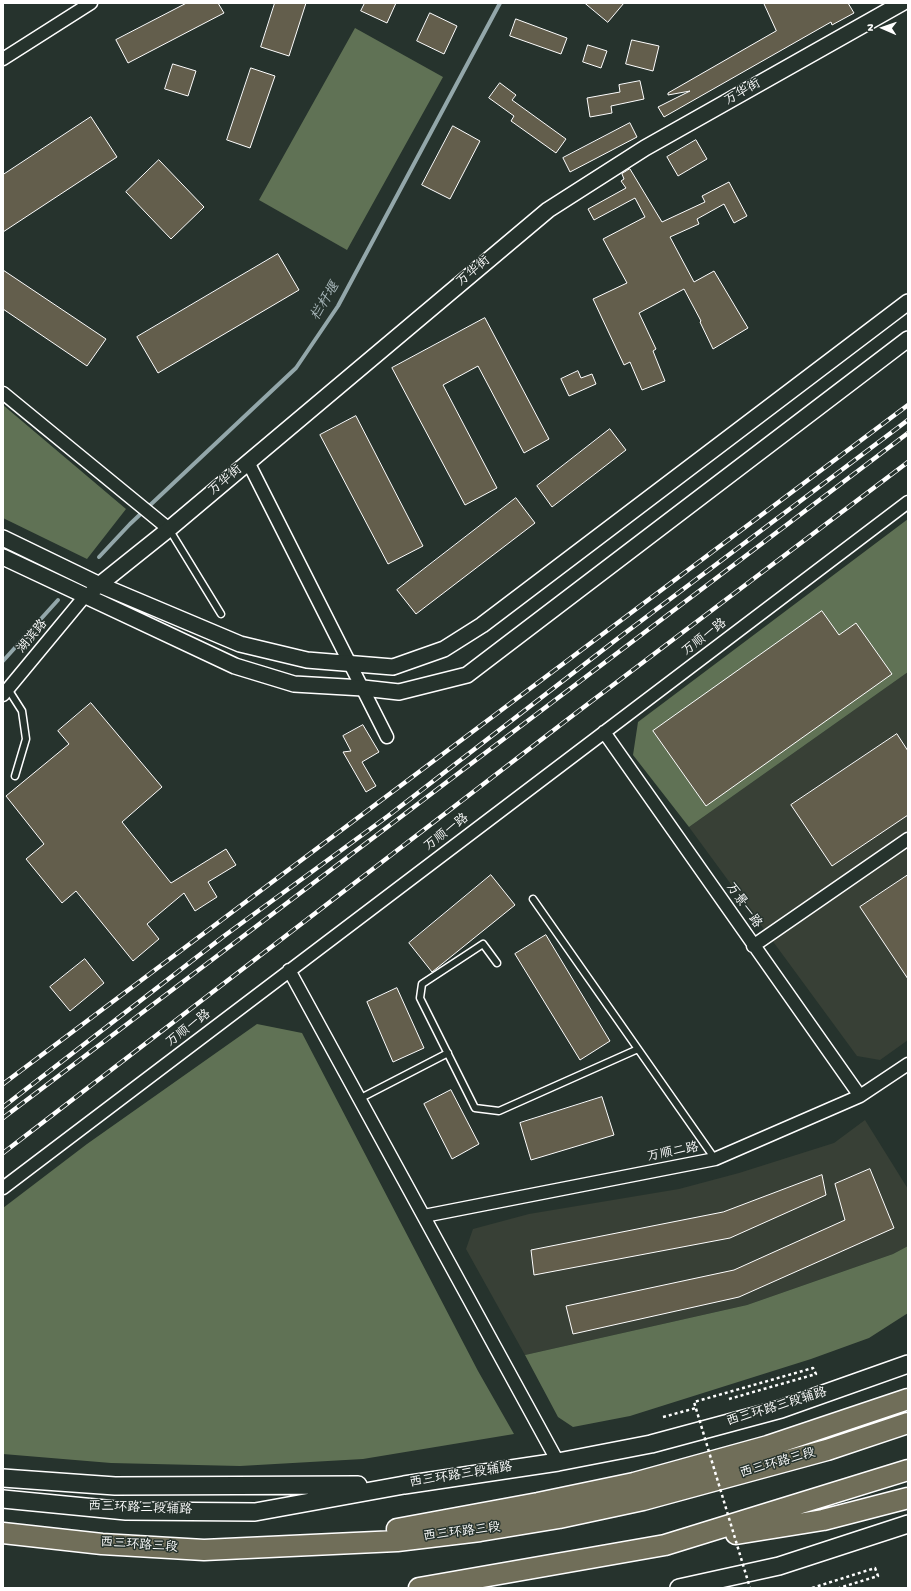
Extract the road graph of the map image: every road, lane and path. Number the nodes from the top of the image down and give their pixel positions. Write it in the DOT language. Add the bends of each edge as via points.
graph roads {
  1 [pos="91,3"];
  2 [pos="902,3"];
  3 [pos="3,59"];
  4 [pos="908,302"];
  5 [pos="908,339"];
  6 [pos="3,392"];
  7 [pos="248,462"];
  8 [pos="908,502"];
  9 [pos="169,529"];
  10 [pos="3,538"];
  11 [pos="3,557"];
  12 [pos="100,585"];
  13 [pos="85,596"];
  14 [pos="221,614"];
  15 [pos="350,663"];
  16 [pos="363,688"];
  17 [pos="6,692"];
  18 [pos="604,732"];
  19 [pos="388,737"];
  20 [pos="15,776"];
  21 [pos="908,838"];
  22 [pos="533,899"];
  23 [pos="753,946"];
  24 [pos="497,963"];
  25 [pos="289,970"];
  26 [pos="638,1049"];
  27 [pos="448,1053"];
  28 [pos="908,1064"];
  29 [pos="860,1096"];
  30 [pos="360,1099"];
  31 [pos="715,1159"];
  32 [pos="3,1188"];
  33 [pos="424,1216"];
  34 [pos="908,1364"];
  35 [pos="729,1399"];
  36 [pos="908,1399"];
  37 [pos="696,1408"];
  38 [pos="663,1417"];
  39 [pos="908,1422"];
  40 [pos="558,1462"];
  41 [pos="908,1470"];
  42 [pos="3,1478"];
  43 [pos="404,1485"];
  44 [pos="908,1498"];
  45 [pos="3,1499"];
  46 [pos="908,1524"];
  47 [pos="3,1533"];
  48 [pos="316,1544"];
  49 [pos="665,1545"];
  50 [pos="419,1588"];
  51 [pos="679,1588"];
  52 [pos="750,1588"];
  53 [pos="812,1588"];
  54 [pos="839,1588"];
  1 -- 3 [label="street"];
  2 -- 7 [label="street, 万华街" via="645,148 548,210"];
  4 -- 15 [label="street" via="482,625 444,649 393,667"];
  5 -- 16 [label="street" via="467,674 399,692"];
  6 -- 9 [label="street"];
  7 -- 9 [label="street, 万华街"];
  7 -- 15 [label="street"];
  8 -- 18 [label="street, 万顺一路"];
  9 -- 12 [label="street, 万华街"];
  9 -- 14 [label="lane"];
  10 -- 12 [label="street"];
  11 -- 13 [label="street"];
  12 -- 13 [label="street, 万华街"];
  12 -- 15 [label="street" via="240,644 307,660"];
  13 -- 16 [label="street" via="235,666 294,684"];
  13 -- 17 [label="street, 湖滨路"];
  15 -- 16 [label="street"];
  16 -- 19 [label="street"];
  17 -- 20 [label="lane" via="22,711 26,739"];
  18 -- 23 [label="street, 万景一路"];
  18 -- 25 [label="street, 万顺一路"];
  21 -- 23 [label="street"];
  22 -- 26 [label="lane"];
  23 -- 29 [label="street, 万景一路"];
  24 -- 27 [label="lane" via="484,944 422,984 420,998"];
  25 -- 30 [label="street"];
  25 -- 32 [label="street, 万顺一路"];
  26 -- 27 [label="lane" via="499,1111 475,1108"];
  26 -- 31 [label="lane"];
  27 -- 30 [label="lane"];
  28 -- 29 [label="street, 万顺二路"];
  29 -- 31 [label="street, 万顺二路"];
  30 -- 33 [label="street"];
  31 -- 33 [label="street, 万顺二路"];
  33 -- 40 [label="street"];
  34 -- 40 [label="main road, 西三环路三段辅路" via="781,1409 651,1444"];
  35 -- 37 [label="path, bridge" via="816,1374 813,1368 694,1402"];
  36 -- 48 [label="highway" via="768,1446 634,1483"];
  37 -- 38 [label="path"];
  37 -- 52 [label="path, bridge"];
  39 -- 48 [label="highway, 西三环路三段" via="827,1450 735,1476 559,1518 397,1541"];
  40 -- 43 [label="main road, 西三环路三段辅路"];
  41 -- 49 [label="highway"];
  42 -- 43 [label="main road" via="115,1486"];
  43 -- 45 [label="main road, 西三环路三段辅路" via="255,1512 126,1511"];
  44 -- 49 [label="highway" via="824,1520"];
  46 -- 51 [label="main road" via="779,1566"];
  47 -- 48 [label="highway, 西三环路三段" via="102,1544 204,1550"];
  49 -- 50 [label="highway"];
  53 -- 54 [label="path" via="875,1568 878,1576"];
}
